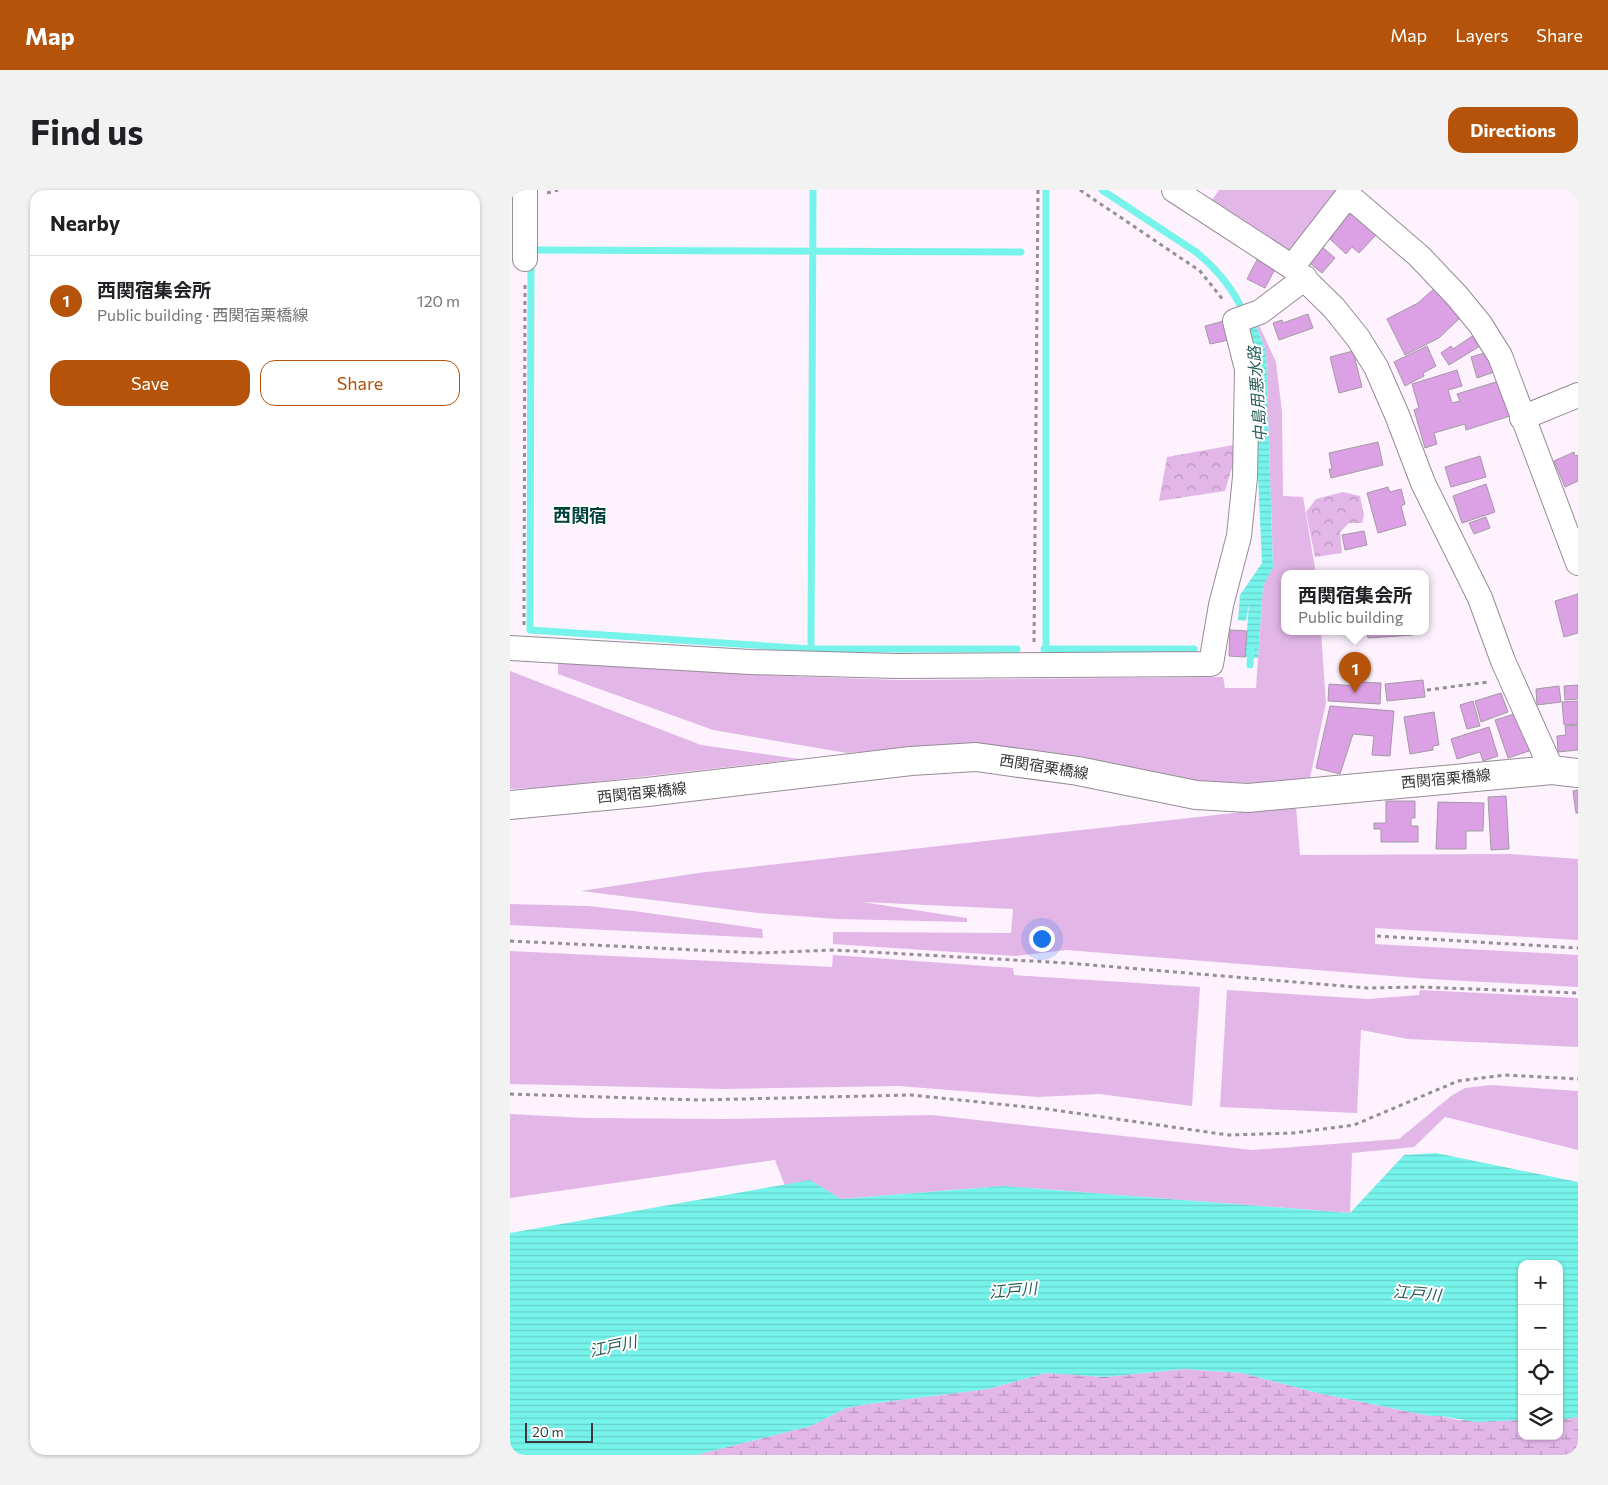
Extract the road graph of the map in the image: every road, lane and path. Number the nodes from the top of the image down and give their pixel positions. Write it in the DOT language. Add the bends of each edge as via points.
graph roads {
  1 [pos="525,190"];
  2 [pos="1038,190"];
  3 [pos="1080,190"];
  4 [pos="1174,190"];
  5 [pos="525,259"];
  6 [pos="1298,273"];
  7 [pos="1236,321"];
  8 [pos="1578,395"];
  9 [pos="1522,418"];
  10 [pos="1578,563"];
  11 [pos="517,648"];
  12 [pos="1034,665"];
  13 [pos="1511,678"];
  14 [pos="1427,690"];
  15 [pos="1565,772"];
  16 [pos="510,805"];
  17 [pos="1377,936"];
  18 [pos="510,941"];
  19 [pos="1578,948"];
  20 [pos="1578,993"];
  21 [pos="1578,1079"];
  22 [pos="510,1094"];
  1 -- 5 [label="street"];
  2 -- 12 [label="path"];
  3 -- 7 [label="path" via="1200,271 1222,296"];
  4 -- 6 [label="street"];
  5 -- 11 [label="path"];
  6 -- 7 [label="street" via="1260,312"];
  6 -- 9 [label="street" via="1348,195 1419,256 1480,324 1500,356"];
  6 -- 13 [label="street" via="1334,308 1376,367 1398,414 1423,483 1480,598"];
  7 -- 12 [label="street" via="1247,370 1246,477 1239,536 1221,605 1211,664"];
  8 -- 9 [label="street"];
  9 -- 10 [label="street"];
  11 -- 12 [label="street" via="750,662"];
  13 -- 14 [label="path"];
  13 -- 15 [label="street"];
  15 -- 16 [label="main road, 西関宿栗橋線" via="1248,798 1196,795 1041,765 976,757 911,761"];
  17 -- 19 [label="path"];
  18 -- 20 [label="path" via="758,953 834,950 1067,964 1366,988"];
  21 -- 22 [label="path" via="1504,1075 1458,1081 1354,1125 1293,1133 1228,1135 1048,1109 911,1095 698,1100"];
}
